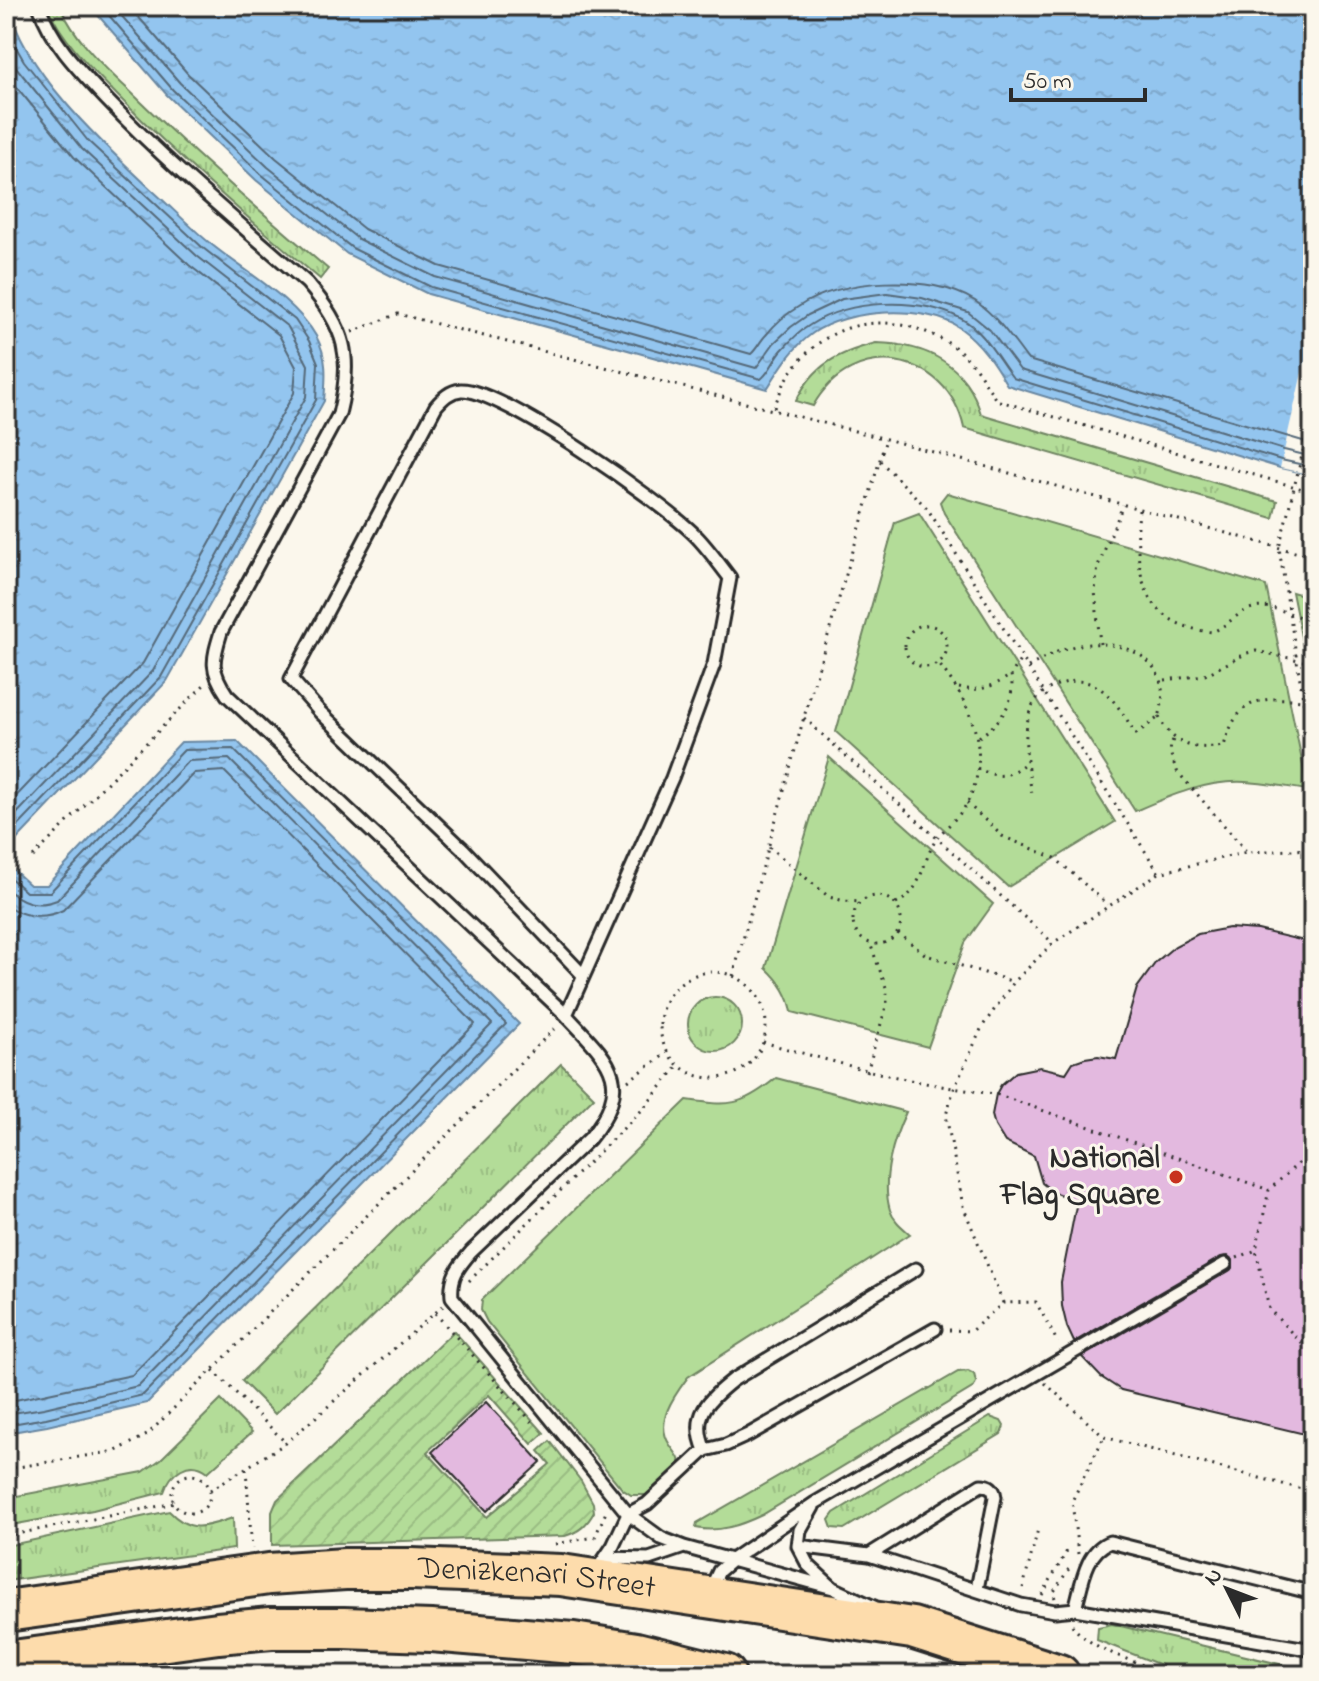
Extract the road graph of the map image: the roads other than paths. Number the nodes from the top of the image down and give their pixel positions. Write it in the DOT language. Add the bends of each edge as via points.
graph roads {
  1 [pos="39,6"];
  2 [pos="583,975"];
  3 [pos="566,1015"];
  4 [pos="1225,1264"];
  5 [pos="916,1269"];
  6 [pos="935,1329"];
  7 [pos="705,1450"];
  8 [pos="815,1503"];
  9 [pos="628,1514"];
  10 [pos="798,1546"];
  11 [pos="684,1547"];
  12 [pos="869,1555"];
  13 [pos="733,1559"];
  14 [pos="598,1568"];
  15 [pos="833,1588"];
  16 [pos="977,1589"];
  17 [pos="1313,1593"];
  18 [pos="708,1596"];
  19 [pos="1075,1609"];
  20 [pos="6,1611"];
  21 [pos="912,1628"];
  22 [pos="1313,1650"];
  23 [pos="6,1662"];
  24 [pos="725,1675"];
  25 [pos="1059,1675"];
  1 -- 3 [label="lane" via="67,58 141,135 307,283 325,304 348,362 339,414 221,632 214,676 238,706"];
  2 -- 2 [label="lane" via="291,679 436,406 460,390 480,394 573,443 696,535 730,578 714,664 672,778"];
  2 -- 3 [label="lane"];
  3 -- 9 [label="lane" via="608,1063 616,1082 613,1102 590,1138 458,1267 452,1297"];
  4 -- 8 [label="lane"];
  5 -- 7 [label="lane" via="711,1398 703,1409 699,1437"];
  6 -- 7 [label="lane" via="748,1435"];
  7 -- 9 [label="lane" via="655,1497"];
  8 -- 10 [label="lane" via="800,1530"];
  8 -- 13 [label="lane"];
  9 -- 11 [label="lane"];
  9 -- 14 [label="lane"];
  10 -- 12 [label="lane"];
  10 -- 15 [label="lane" via="808,1565"];
  11 -- 13 [label="lane"];
  11 -- 14 [label="lane"];
  12 -- 16 [label="lane"];
  12 -- 16 [label="lane" via="981,1485 990,1486 995,1497"];
  13 -- 15 [label="lane"];
  13 -- 18 [label="lane" via="719,1571"];
  14 -- 18 [label="highway, Denizkenari Street"];
  14 -- 20 [label="highway, Denizkenari Street" via="269,1574"];
  15 -- 21 [label="lane"];
  16 -- 19 [label="lane" via="1021,1605"];
  17 -- 19 [label="lane" via="1110,1542 1099,1546 1087,1565"];
  18 -- 21 [label="highway, Denizkenari Street"];
  19 -- 22 [label="lane"];
  21 -- 25 [label="highway, Denizkenari Street"];
  23 -- 24 [label="highway, Denizkenari Street" via="77,1658 271,1628 402,1630 573,1643"];
}
